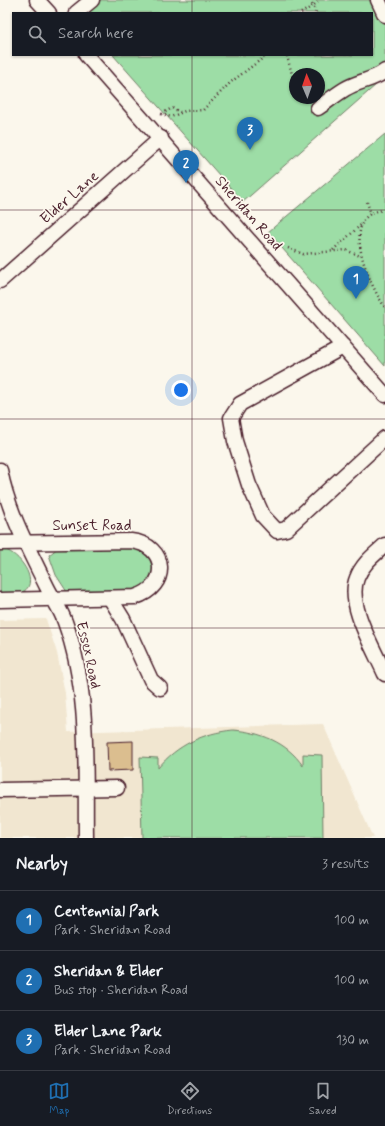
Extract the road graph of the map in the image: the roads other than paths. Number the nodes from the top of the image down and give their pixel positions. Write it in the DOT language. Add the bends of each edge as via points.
graph roads {
  1 [pos="37,0"];
  2 [pos="92,0"];
  3 [pos="378,0"];
  4 [pos="48,12"];
  5 [pos="77,12"];
  6 [pos="385,15"];
  7 [pos="87,56"];
  8 [pos="385,71"];
  9 [pos="318,108"];
  10 [pos="161,138"];
  11 [pos="0,281"];
  12 [pos="343,347"];
  13 [pos="385,395"];
  14 [pos="385,438"];
  15 [pos="0,470"];
  16 [pos="0,543"];
  17 [pos="25,543"];
  18 [pos="385,545"];
  19 [pos="110,598"];
  20 [pos="53,599"];
  21 [pos="0,600"];
  22 [pos="385,674"];
  23 [pos="160,688"];
  24 [pos="116,788"];
  25 [pos="86,789"];
  26 [pos="0,790"];
  27 [pos="86,838"];
  1 -- 4 [label="street"];
  2 -- 5 [label="street"];
  3 -- 6 [label="street"];
  7 -- 10 [label="street, Sheridan Road"];
  8 -- 9 [label="street" via="345,89"];
  10 -- 11 [label="street, Elder Lane"];
  10 -- 12 [label="street, Sheridan Road"];
  12 -- 13 [label="street, Sheridan Road"];
  12 -- 14 [label="street" via="240,404 231,418 232,430 249,485 263,516 277,531 286,529"];
  15 -- 17 [label="street, Essex Road" via="9,505"];
  16 -- 17 [label="street, Sunset Road"];
  17 -- 19 [label="street, Sunset Road" via="131,541 142,542 150,547 159,565 156,583 145,594"];
  17 -- 20 [label="street, Essex Road"];
  18 -- 22 [label="street" via="363,567 354,588 354,599"];
  19 -- 20 [label="street, Sunset Road"];
  19 -- 23 [label="street" via="152,680"];
  20 -- 21 [label="street, Sunset Road"];
  20 -- 25 [label="street, Essex Road" via="67,627 79,674 84,721"];
  24 -- 25 [label="street"];
  25 -- 26 [label="street"];
  25 -- 27 [label="street, Essex Road"];
}
